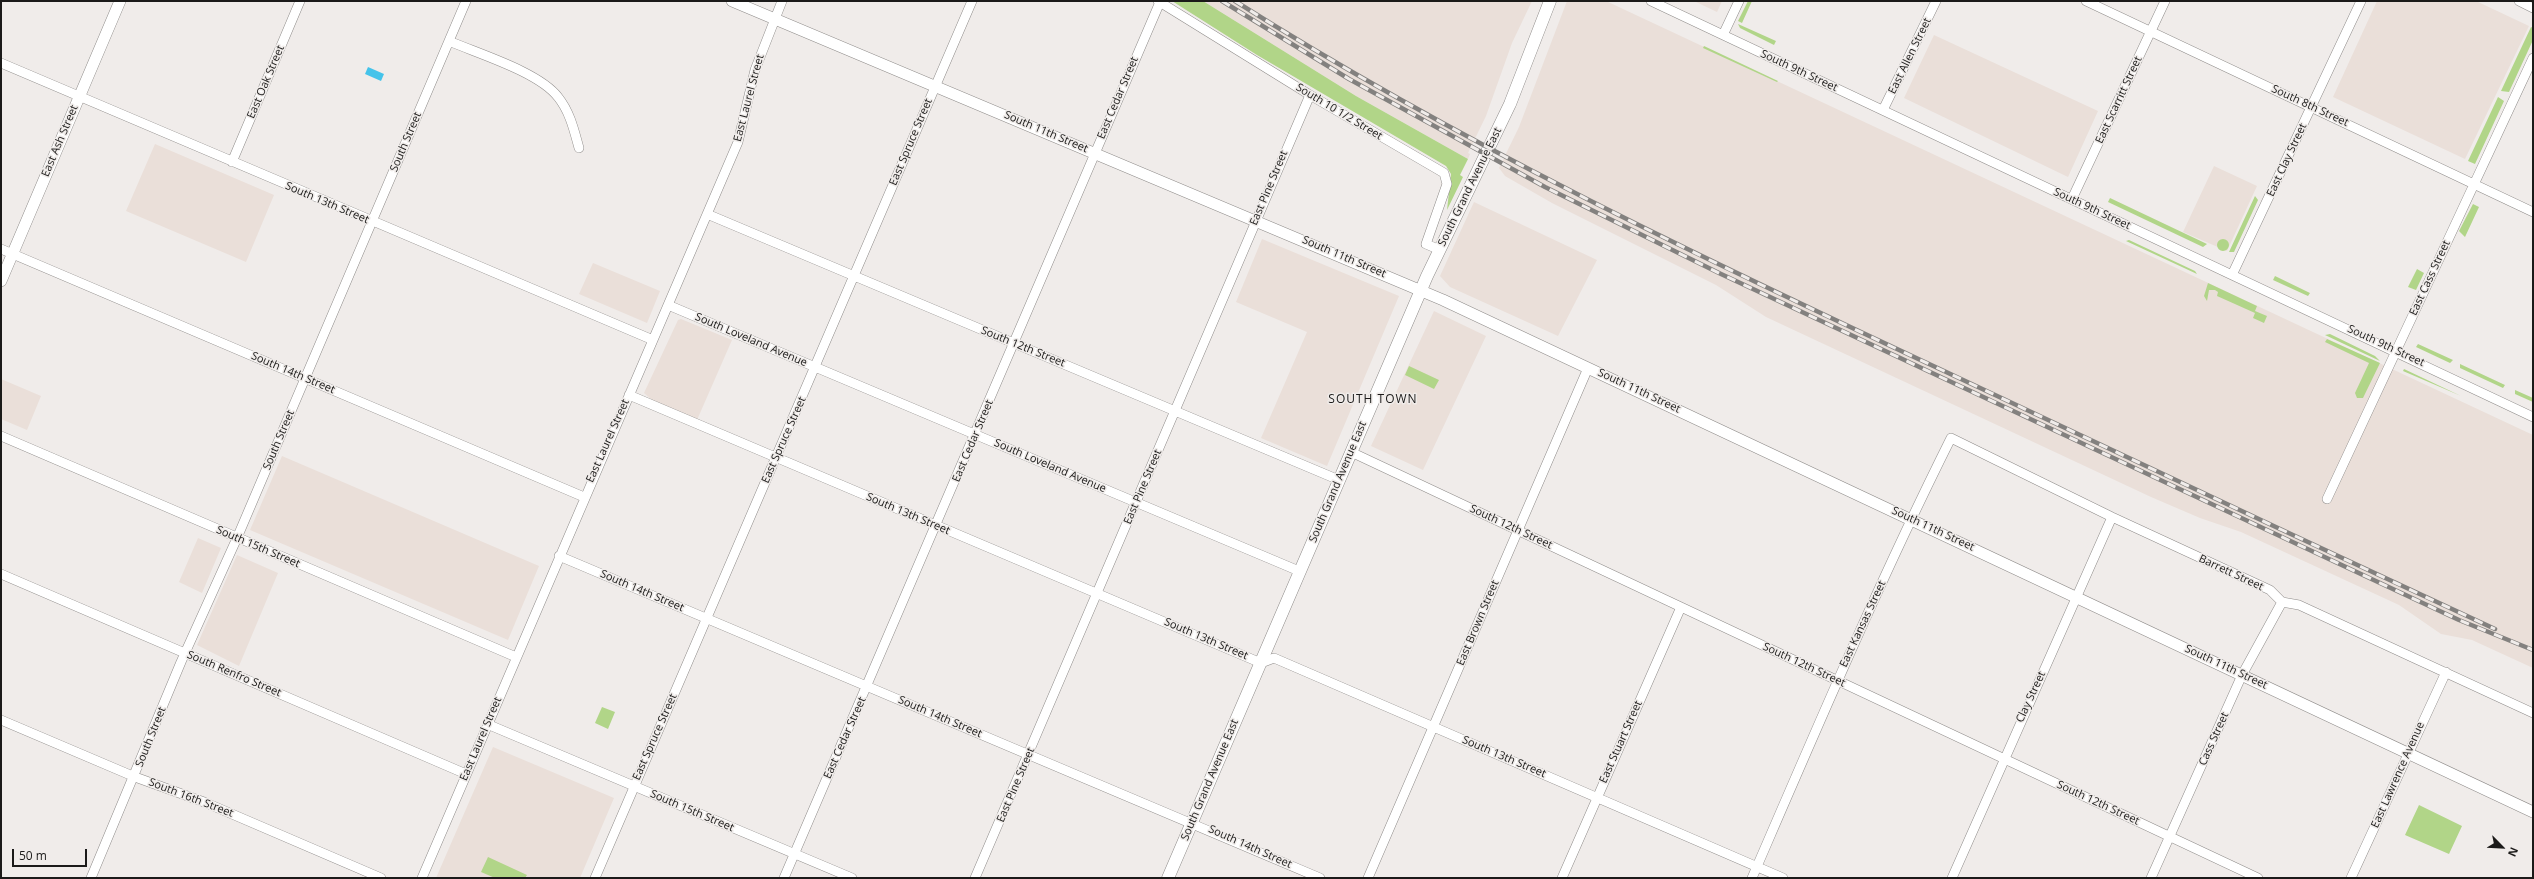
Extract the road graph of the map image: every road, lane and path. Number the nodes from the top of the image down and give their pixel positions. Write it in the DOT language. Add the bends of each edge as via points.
graph roads {
  1 [pos="120,1"];
  2 [pos="300,1"];
  3 [pos="466,1"];
  4 [pos="732,1"];
  5 [pos="782,1"];
  6 [pos="972,1"];
  7 [pos="1550,1"];
  8 [pos="1651,1"];
  9 [pos="1739,1"];
  10 [pos="1936,1"];
  11 [pos="2086,1"];
  12 [pos="2165,1"];
  13 [pos="2361,1"];
  14 [pos="2519,1"];
  15 [pos="1159,2"];
  16 [pos="2533,8"];
  17 [pos="775,19"];
  18 [pos="2150,31"];
  19 [pos="1723,35"];
  20 [pos="449,41"];
  21 [pos="2533,58"];
  22 [pos="1,63"];
  23 [pos="935,86"];
  24 [pos="1310,95"];
  25 [pos="79,97"];
  26 [pos="2311,107"];
  27 [pos="1883,110"];
  28 [pos="579,148"];
  29 [pos="1095,153"];
  30 [pos="232,162"];
  31 [pos="2474,184"];
  32 [pos="2072,199"];
  33 [pos="2533,212"];
  34 [pos="707,214"];
  35 [pos="1256,220"];
  36 [pos="372,222"];
  37 [pos="1,249"];
  38 [pos="1440,250"];
  39 [pos="13,254"];
  40 [pos="2232,275"];
  41 [pos="853,276"];
  42 [pos="1,281"];
  43 [pos="1422,290"];
  44 [pos="668,305"];
  45 [pos="653,340"];
  46 [pos="1014,344"];
  47 [pos="2396,351"];
  48 [pos="816,367"];
  49 [pos="1588,368"];
  50 [pos="305,378"];
  51 [pos="629,395"];
  52 [pos="1176,411"];
  53 [pos="2533,418"];
  54 [pos="976,435"];
  55 [pos="1,436"];
  56 [pos="1951,438"];
  57 [pos="1351,452"];
  58 [pos="777,459"];
  59 [pos="1339,480"];
  60 [pos="584,497"];
  61 [pos="2327,499"];
  62 [pos="1137,502"];
  63 [pos="2112,517"];
  64 [pos="1911,519"];
  65 [pos="936,526"];
  66 [pos="1518,530"];
  67 [pos="237,538"];
  68 [pos="559,556"];
  69 [pos="1299,571"];
  70 [pos="1,574"];
  71 [pos="1098,593"];
  72 [pos="2076,597"];
  73 [pos="2282,602"];
  74 [pos="1681,607"];
  75 [pos="708,618"];
  76 [pos="185,653"];
  77 [pos="516,657"];
  78 [pos="1261,663"];
  79 [pos="2446,672"];
  80 [pos="2242,675"];
  81 [pos="1837,680"];
  82 [pos="868,686"];
  83 [pos="2533,713"];
  84 [pos="1,720"];
  85 [pos="487,724"];
  86 [pos="1433,726"];
  87 [pos="2408,752"];
  88 [pos="1029,754"];
  89 [pos="2003,758"];
  90 [pos="466,774"];
  91 [pos="134,777"];
  92 [pos="634,786"];
  93 [pos="1597,798"];
  94 [pos="2533,812"];
  95 [pos="1192,822"];
  96 [pos="2169,836"];
  97 [pos="795,854"];
  98 [pos="1757,867"];
  99 [pos="91,878"];
  100 [pos="381,878"];
  101 [pos="422,878"];
  102 [pos="595,878"];
  103 [pos="784,878"];
  104 [pos="852,878"];
  105 [pos="975,878"];
  106 [pos="1168,878"];
  107 [pos="1320,878"];
  108 [pos="1368,878"];
  109 [pos="1562,878"];
  110 [pos="1752,878"];
  111 [pos="1783,878"];
  112 [pos="1952,878"];
  113 [pos="2151,878"];
  114 [pos="2258,878"];
  115 [pos="2351,878"];
  1 -- 25 [label="street, East Ash Street"];
  2 -- 30 [label="street, East Oak Street"];
  3 -- 20 [label="street, South Street"];
  4 -- 17 [label="street, South 11th Street"];
  5 -- 17 [label="street, East Laurel Street"];
  6 -- 23 [label="street, East Spruce Street"];
  7 -- 38 [label="main road, South Grand Avenue East" via="1510,104"];
  8 -- 19 [label="street, South 9th Street"];
  9 -- 19 [label="street"];
  10 -- 27 [label="street, East Allen Street"];
  11 -- 18 [label="street, South 8th Street"];
  12 -- 18 [label="street, East Scarritt Street"];
  13 -- 26 [label="street, East Clay Street"];
  14 -- 16 [label="street"];
  15 -- 24 [label="street, South 10 1/2 Street"];
  15 -- 29 [label="street, East Cedar Street"];
  17 -- 23 [label="street, South 11th Street"];
  17 -- 34 [label="street, East Laurel Street" via="755,70 738,142"];
  18 -- 26 [label="street, South 8th Street"];
  18 -- 32 [label="street, East Scarritt Street"];
  19 -- 27 [label="street, South 9th Street"];
  20 -- 28 [label="street" via="543,82 558,96 568,112"];
  20 -- 36 [label="street, South Street"];
  21 -- 31 [label="street, East Cass Street"];
  22 -- 25 [label="street, South 13th Street"];
  23 -- 29 [label="street, South 11th Street"];
  23 -- 41 [label="street, East Spruce Street"];
  24 -- 35 [label="street, East Pine Street"];
  24 -- 38 [label="street, South 10 1/2 Street" via="1444,173 1447,184 1426,244"];
  25 -- 30 [label="street, South 13th Street"];
  25 -- 39 [label="street, East Ash Street"];
  26 -- 31 [label="street, South 8th Street"];
  26 -- 40 [label="street, East Clay Street"];
  27 -- 32 [label="street, South 9th Street"];
  29 -- 35 [label="street, South 11th Street"];
  29 -- 46 [label="street, East Cedar Street"];
  30 -- 36 [label="street, South 13th Street"];
  31 -- 33 [label="street, South 8th Street"];
  31 -- 47 [label="street, East Cass Street"];
  32 -- 40 [label="street, South 9th Street"];
  34 -- 41 [label="street, South 12th Street"];
  34 -- 44 [label="street, East Laurel Street"];
  35 -- 43 [label="street, South 11th Street"];
  35 -- 52 [label="street, East Pine Street"];
  36 -- 45 [label="street, South 13th Street"];
  36 -- 50 [label="street, South Street"];
  37 -- 39 [label="street, South 14th Street"];
  38 -- 43 [label="main road, South Grand Avenue East"];
  39 -- 42 [label="street, East Ash Street"];
  39 -- 50 [label="street, South 14th Street"];
  40 -- 47 [label="street, South 9th Street"];
  41 -- 46 [label="street, South 12th Street"];
  41 -- 48 [label="street, East Spruce Street"];
  43 -- 49 [label="street, South 11th Street"];
  43 -- 57 [label="main road, South Grand Avenue East"];
  44 -- 45 [label="street, East Laurel Street"];
  44 -- 48 [label="street, South Loveland Avenue"];
  45 -- 51 [label="street, East Laurel Street"];
  46 -- 52 [label="street, South 12th Street"];
  46 -- 54 [label="street, East Cedar Street"];
  47 -- 53 [label="street, South 9th Street"];
  47 -- 61 [label="street, East Cass Street"];
  48 -- 54 [label="street, South Loveland Avenue"];
  48 -- 58 [label="street, East Spruce Street"];
  49 -- 64 [label="street, South 11th Street"];
  49 -- 66 [label="street, East Brown Street"];
  50 -- 60 [label="street, South 14th Street"];
  50 -- 67 [label="street, South Street"];
  51 -- 58 [label="street, South 13th Street"];
  51 -- 60 [label="street, East Laurel Street"];
  52 -- 59 [label="street, South 12th Street"];
  52 -- 62 [label="street, East Pine Street"];
  54 -- 62 [label="street, South Loveland Avenue"];
  54 -- 65 [label="street, East Cedar Street"];
  55 -- 67 [label="street, South 15th Street"];
  56 -- 63 [label="street, Barrett Street"];
  56 -- 64 [label="street, East Kansas Street"];
  57 -- 59 [label="main road, South Grand Avenue East"];
  57 -- 66 [label="street, South 12th Street"];
  58 -- 65 [label="street, South 13th Street"];
  58 -- 75 [label="street, East Spruce Street"];
  59 -- 69 [label="main road, South Grand Avenue East"];
  60 -- 68 [label="street, East Laurel Street"];
  62 -- 69 [label="street, South Loveland Avenue"];
  62 -- 71 [label="street, East Pine Street"];
  63 -- 72 [label="street, Clay Street"];
  63 -- 73 [label="street, Barrett Street" via="2270,590"];
  64 -- 72 [label="street, South 11th Street"];
  64 -- 81 [label="street, East Kansas Street"];
  65 -- 71 [label="street, South 13th Street"];
  65 -- 82 [label="street, East Cedar Street"];
  66 -- 74 [label="street, South 12th Street"];
  66 -- 86 [label="street, East Brown Street"];
  67 -- 76 [label="street, South Street"];
  67 -- 77 [label="street, South 15th Street"];
  68 -- 75 [label="street, South 14th Street"];
  68 -- 77 [label="street, East Laurel Street"];
  69 -- 78 [label="main road, South Grand Avenue East"];
  70 -- 76 [label="street, South Renfro Street"];
  71 -- 78 [label="street, South 13th Street"];
  71 -- 88 [label="street, East Pine Street"];
  72 -- 80 [label="street, South 11th Street"];
  72 -- 89 [label="street, Clay Street"];
  73 -- 79 [label="street, Barrett Street" via="2299,605"];
  73 -- 80 [label="street, Cass Street"];
  74 -- 81 [label="street, South 12th Street"];
  74 -- 93 [label="street, East Stuart Street"];
  75 -- 82 [label="street, South 14th Street"];
  75 -- 92 [label="street, East Spruce Street"];
  76 -- 90 [label="street, South Renfro Street"];
  76 -- 91 [label="street, South Street"];
  77 -- 85 [label="street, East Laurel Street"];
  78 -- 86 [label="street, South 13th Street" via="1274,658"];
  78 -- 95 [label="main road, South Grand Avenue East"];
  79 -- 83 [label="street, Barrett Street"];
  79 -- 87 [label="street, East Lawrence Avenue"];
  80 -- 87 [label="street, South 11th Street"];
  80 -- 96 [label="street, Cass Street"];
  81 -- 89 [label="street, South 12th Street"];
  81 -- 98 [label="street, East Kansas Street"];
  82 -- 88 [label="street, South 14th Street"];
  82 -- 97 [label="street, East Cedar Street"];
  84 -- 91 [label="street, South 16th Street"];
  85 -- 90 [label="street, East Laurel Street"];
  85 -- 92 [label="street, South 15th Street"];
  86 -- 93 [label="street, South 13th Street"];
  86 -- 108 [label="street, East Brown Street"];
  87 -- 94 [label="street, South 11th Street"];
  87 -- 115 [label="street, East Lawrence Avenue"];
  88 -- 95 [label="street, South 14th Street"];
  88 -- 105 [label="street, East Pine Street"];
  89 -- 96 [label="street, South 12th Street"];
  89 -- 112 [label="street, Clay Street"];
  90 -- 101 [label="street, East Laurel Street"];
  91 -- 99 [label="street, South Street"];
  91 -- 100 [label="street, South 16th Street" via="204,802"];
  92 -- 97 [label="street, South 15th Street"];
  92 -- 102 [label="street, East Spruce Street"];
  93 -- 98 [label="street, South 13th Street"];
  93 -- 109 [label="street, East Stuart Street"];
  95 -- 106 [label="main road, South Grand Avenue East"];
  95 -- 107 [label="street, South 14th Street"];
  96 -- 113 [label="street, Cass Street"];
  96 -- 114 [label="street, South 12th Street"];
  97 -- 103 [label="street, East Cedar Street"];
  97 -- 104 [label="street, South 15th Street"];
  98 -- 110 [label="street, East Kansas Street"];
  98 -- 111 [label="street, South 13th Street"];
}
